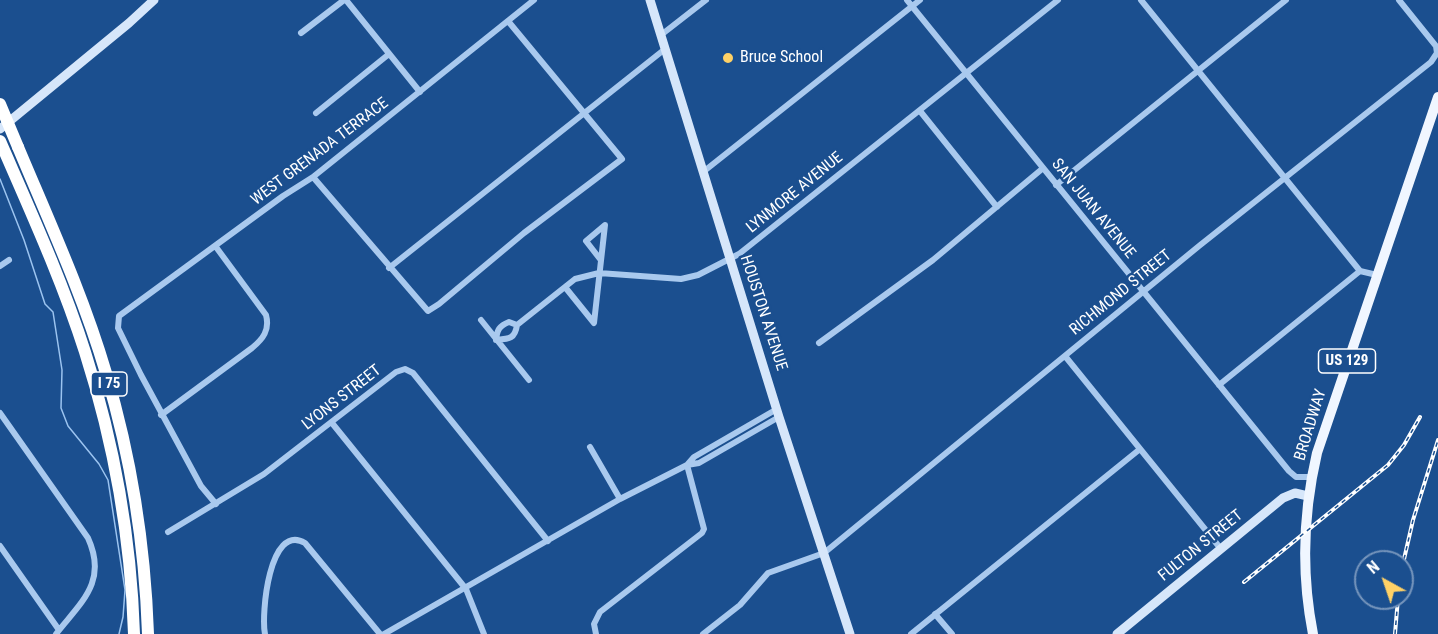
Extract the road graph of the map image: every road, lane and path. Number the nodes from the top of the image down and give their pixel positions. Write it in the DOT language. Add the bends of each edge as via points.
graph roads {
  1 [pos="154,0"];
  2 [pos="345,0"];
  3 [pos="534,0"];
  4 [pos="650,0"];
  5 [pos="706,0"];
  6 [pos="907,0"];
  7 [pos="920,0"];
  8 [pos="1058,0"];
  9 [pos="1141,0"];
  10 [pos="1286,0"];
  11 [pos="1399,0"];
  12 [pos="912,6"];
  13 [pos="508,21"];
  14 [pos="301,33"];
  15 [pos="661,35"];
  16 [pos="665,50"];
  17 [pos="389,54"];
  18 [pos="1431,62"];
  19 [pos="1438,65"];
  20 [pos="1198,71"];
  21 [pos="966,74"];
  22 [pos="420,92"];
  23 [pos="1438,97"];
  24 [pos="0,104"];
  25 [pos="920,111"];
  26 [pos="316,113"];
  27 [pos="584,113"];
  28 [pos="0,129"];
  29 [pos="0,141"];
  30 [pos="1042,169"];
  31 [pos="703,172"];
  32 [pos="313,177"];
  33 [pos="1285,178"];
  34 [pos="1056,185"];
  35 [pos="997,207"];
  36 [pos="216,247"];
  37 [pos="729,258"];
  38 [pos="600,259"];
  39 [pos="9,260"];
  40 [pos="0,266"];
  41 [pos="389,268"];
  42 [pos="1360,271"];
  43 [pos="599,273"];
  44 [pos="1377,275"];
  45 [pos="565,287"];
  46 [pos="1143,292"];
  47 [pos="481,320"];
  48 [pos="517,325"];
  49 [pos="496,340"];
  50 [pos="819,343"];
  51 [pos="1065,356"];
  52 [pos="529,380"];
  53 [pos="1219,385"];
  54 [pos="0,413"];
  55 [pos="778,413"];
  56 [pos="161,415"];
  57 [pos="332,423"];
  58 [pos="590,447"];
  59 [pos="1140,448"];
  60 [pos="687,465"];
  61 [pos="1311,477"];
  62 [pos="1308,496"];
  63 [pos="620,499"];
  64 [pos="216,504"];
  65 [pos="168,532"];
  66 [pos="548,541"];
  67 [pos="0,546"];
  68 [pos="1221,549"];
  69 [pos="824,553"];
  70 [pos="466,589"];
  71 [pos="935,614"];
  72 [pos="58,632"];
  73 [pos="134,634"];
  74 [pos="148,634"];
  75 [pos="265,634"];
  76 [pos="382,634"];
  77 [pos="483,634"];
  78 [pos="596,634"];
  79 [pos="703,634"];
  80 [pos="850,634"];
  81 [pos="911,634"];
  82 [pos="952,634"];
  83 [pos="1117,634"];
  84 [pos="1313,634"];
  1 -- 28 [label="street"];
  2 -- 14 [label="street"];
  2 -- 17 [label="street"];
  3 -- 13 [label="street, WEST GRENADA TERRACE"];
  4 -- 15 [label="street, HOUSTON AVENUE"];
  5 -- 15 [label="street"];
  6 -- 12 [label="street, SAN JUAN AVENUE"];
  7 -- 12 [label="street"];
  8 -- 21 [label="street, LYNMORE AVENUE"];
  9 -- 20 [label="street"];
  10 -- 20 [label="street"];
  11 -- 18 [label="street" via="1436,46 1437,53"];
  12 -- 21 [label="street, SAN JUAN AVENUE"];
  12 -- 31 [label="street"];
  13 -- 22 [label="street, WEST GRENADA TERRACE"];
  13 -- 27 [label="street"];
  15 -- 16 [label="street, HOUSTON AVENUE"];
  16 -- 27 [label="street"];
  16 -- 31 [label="street, HOUSTON AVENUE"];
  17 -- 22 [label="street"];
  17 -- 26 [label="street"];
  18 -- 19 [label="street"];
  18 -- 33 [label="street, RICHMOND STREET"];
  20 -- 33 [label="street"];
  20 -- 34 [label="street"];
  21 -- 25 [label="street, LYNMORE AVENUE"];
  21 -- 30 [label="street, SAN JUAN AVENUE"];
  22 -- 32 [label="street, WEST GRENADA TERRACE"];
  23 -- 44 [label="main road, BROADWAY / US 129"];
  24 -- 74 [label="highway, I 75, bridge" via="68,266 114,401 136,503"];
  25 -- 35 [label="street"];
  25 -- 37 [label="street, LYNMORE AVENUE" via="749,247"];
  27 -- 41 [label="street"];
  27 -- 41 [label="street" via="622,159 428,311"];
  29 -- 73 [label="highway, I 75" via="74,320 102,412 120,495"];
  30 -- 34 [label="street, SAN JUAN AVENUE"];
  30 -- 35 [label="street"];
  31 -- 37 [label="street, HOUSTON AVENUE"];
  32 -- 36 [label="street, WEST GRENADA TERRACE"];
  32 -- 41 [label="street"];
  33 -- 42 [label="street"];
  33 -- 46 [label="street, RICHMOND STREET"];
  34 -- 46 [label="street, SAN JUAN AVENUE"];
  35 -- 50 [label="street" via="926,266"];
  36 -- 56 [label="street, WEST GRENADA TERRACE" via="118,319 120,333"];
  36 -- 56 [label="street" via="266,315 267,328 252,348"];
  37 -- 43 [label="street, LYNMORE AVENUE" via="698,275 681,279"];
  37 -- 55 [label="street, HOUSTON AVENUE"];
  38 -- 38 [label="street" via="603,236 604,225 586,241"];
  38 -- 43 [label="street"];
  39 -- 40 [label="street"];
  42 -- 44 [label="street"];
  42 -- 53 [label="street"];
  43 -- 45 [label="street, LYNMORE AVENUE" via="575,279"];
  43 -- 45 [label="street" via="594,323"];
  44 -- 61 [label="main road, BROADWAY / US 129"];
  45 -- 48 [label="street, LYNMORE AVENUE"];
  46 -- 51 [label="street, RICHMOND STREET"];
  46 -- 53 [label="street, SAN JUAN AVENUE"];
  47 -- 49 [label="street"];
  48 -- 49 [label="street, LYNMORE AVENUE" via="510,339"];
  48 -- 49 [label="street, LYNMORE AVENUE" via="502,324"];
  49 -- 52 [label="street"];
  51 -- 59 [label="street"];
  51 -- 69 [label="street, RICHMOND STREET"];
  53 -- 61 [label="street, SAN JUAN AVENUE" via="1293,475"];
  54 -- 72 [label="street" via="93,550 96,565 92,584"];
  55 -- 60 [label="street" via="699,463"];
  55 -- 69 [label="street, HOUSTON AVENUE"];
  56 -- 64 [label="street" via="201,486"];
  57 -- 64 [label="street, LYONS STREET"];
  57 -- 66 [label="street, LYONS STREET" via="396,372 410,371"];
  57 -- 70 [label="street"];
  58 -- 63 [label="street"];
  59 -- 68 [label="street"];
  59 -- 71 [label="street"];
  60 -- 63 [label="street"];
  60 -- 78 [label="street" via="702,533 600,612 594,624"];
  61 -- 62 [label="main road, BROADWAY / US 129"];
  62 -- 68 [label="street, FULTON STREET" via="1289,494"];
  62 -- 84 [label="main road, BROADWAY / US 129" via="1305,574"];
  63 -- 66 [label="street"];
  64 -- 65 [label="street, LYONS STREET"];
  66 -- 70 [label="street"];
  67 -- 72 [label="street"];
  68 -- 83 [label="street, FULTON STREET"];
  69 -- 79 [label="street, RICHMOND STREET" via="765,575 740,605"];
  69 -- 80 [label="street, HOUSTON AVENUE"];
  70 -- 76 [label="street"];
  70 -- 77 [label="street"];
  71 -- 81 [label="street"];
  71 -- 82 [label="street"];
  75 -- 76 [label="street" via="265,607 276,553 295,540 305,543"];
}
